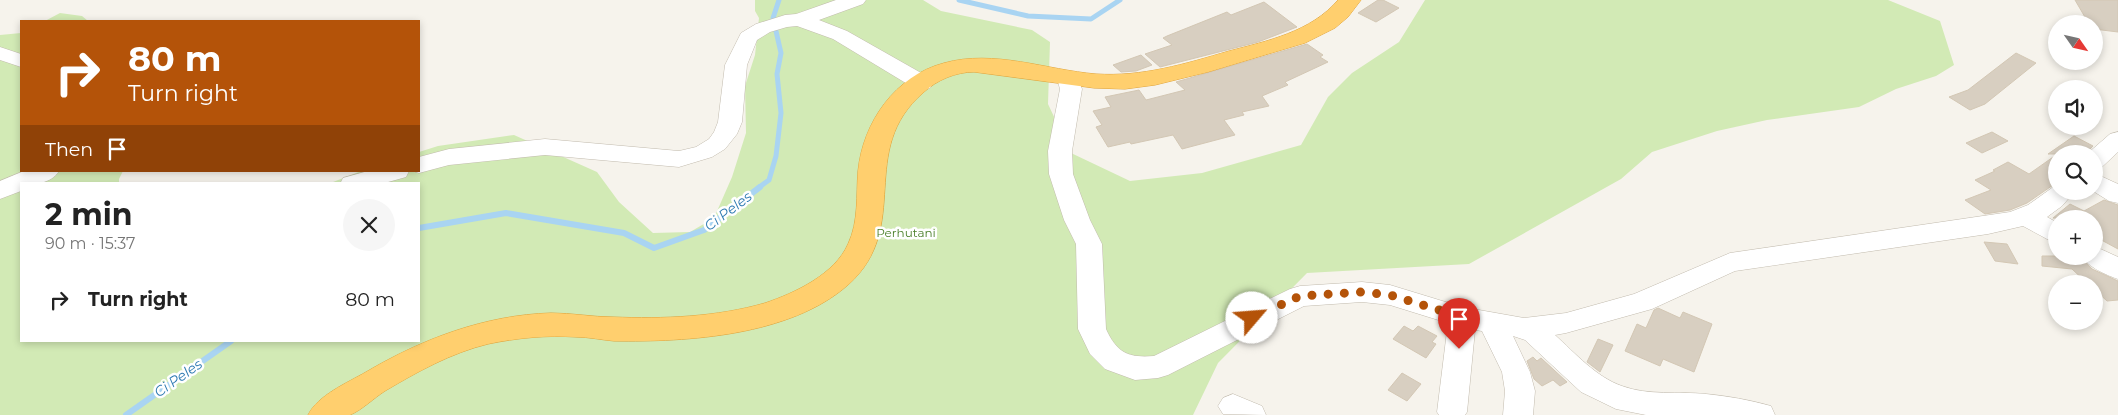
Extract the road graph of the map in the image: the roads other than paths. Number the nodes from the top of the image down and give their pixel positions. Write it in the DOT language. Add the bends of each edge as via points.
graph roads {
  1 [pos="856,0"];
  2 [pos="1350,0"];
  3 [pos="792,21"];
  4 [pos="0,53"];
  5 [pos="20,61"];
  6 [pos="1068,78"];
  7 [pos="922,83"];
  8 [pos="2118,139"];
  9 [pos="2103,153"];
  10 [pos="420,166"];
  11 [pos="45,172"];
  12 [pos="64,172"];
  13 [pos="394,172"];
  14 [pos="20,182"];
  15 [pos="21,182"];
  16 [pos="54,182"];
  17 [pos="359,182"];
  18 [pos="2103,186"];
  19 [pos="0,191"];
  20 [pos="2118,195"];
  21 [pos="2052,200"];
  22 [pos="2028,217"];
  23 [pos="2048,228"];
  24 [pos="2103,260"];
  25 [pos="2118,269"];
  26 [pos="1462,317"];
  27 [pos="1494,324"];
  28 [pos="1524,328"];
  29 [pos="1452,412"];
  30 [pos="324,415"];
  31 [pos="1518,415"];
  32 [pos="1760,415"];
  1 -- 3 [label="street"];
  2 -- 6 [label="highway" via="1338,14 1310,32 1199,68 1129,81"];
  3 -- 7 [label="street" via="840,35"];
  3 -- 10 [label="street" via="763,28 748,37 736,65 730,122 717,144 704,152 679,159 545,146 449,158"];
  4 -- 5 [label="street"];
  6 -- 7 [label="highway" via="984,65 956,67"];
  6 -- 26 [label="street" via="1071,89 1060,151 1061,174 1089,244 1092,329 1100,346 1114,361 1135,369 1158,367 1300,296 1362,292 1390,295"];
  7 -- 30 [label="highway" via="896,104 878,138 864,242 852,262 831,284 804,300 743,319 698,327 614,329 572,325 517,327 493,332 429,352 398,366"];
  8 -- 9 [label="street"];
  11 -- 15 [label="street"];
  12 -- 16 [label="street"];
  13 -- 17 [label="street"];
  14 -- 19 [label="street"];
  18 -- 20 [label="street"];
  21 -- 22 [label="street"];
  22 -- 23 [label="street"];
  22 -- 28 [label="street" via="1730,262 1642,302 1579,320"];
  24 -- 25 [label="street"];
  26 -- 27 [label="street"];
  26 -- 29 [label="street"];
  27 -- 28 [label="street"];
  27 -- 31 [label="street" via="1516,372 1520,391"];
  28 -- 32 [label="street" via="1535,333 1591,384 1616,397 1650,404 1706,406"];
}
